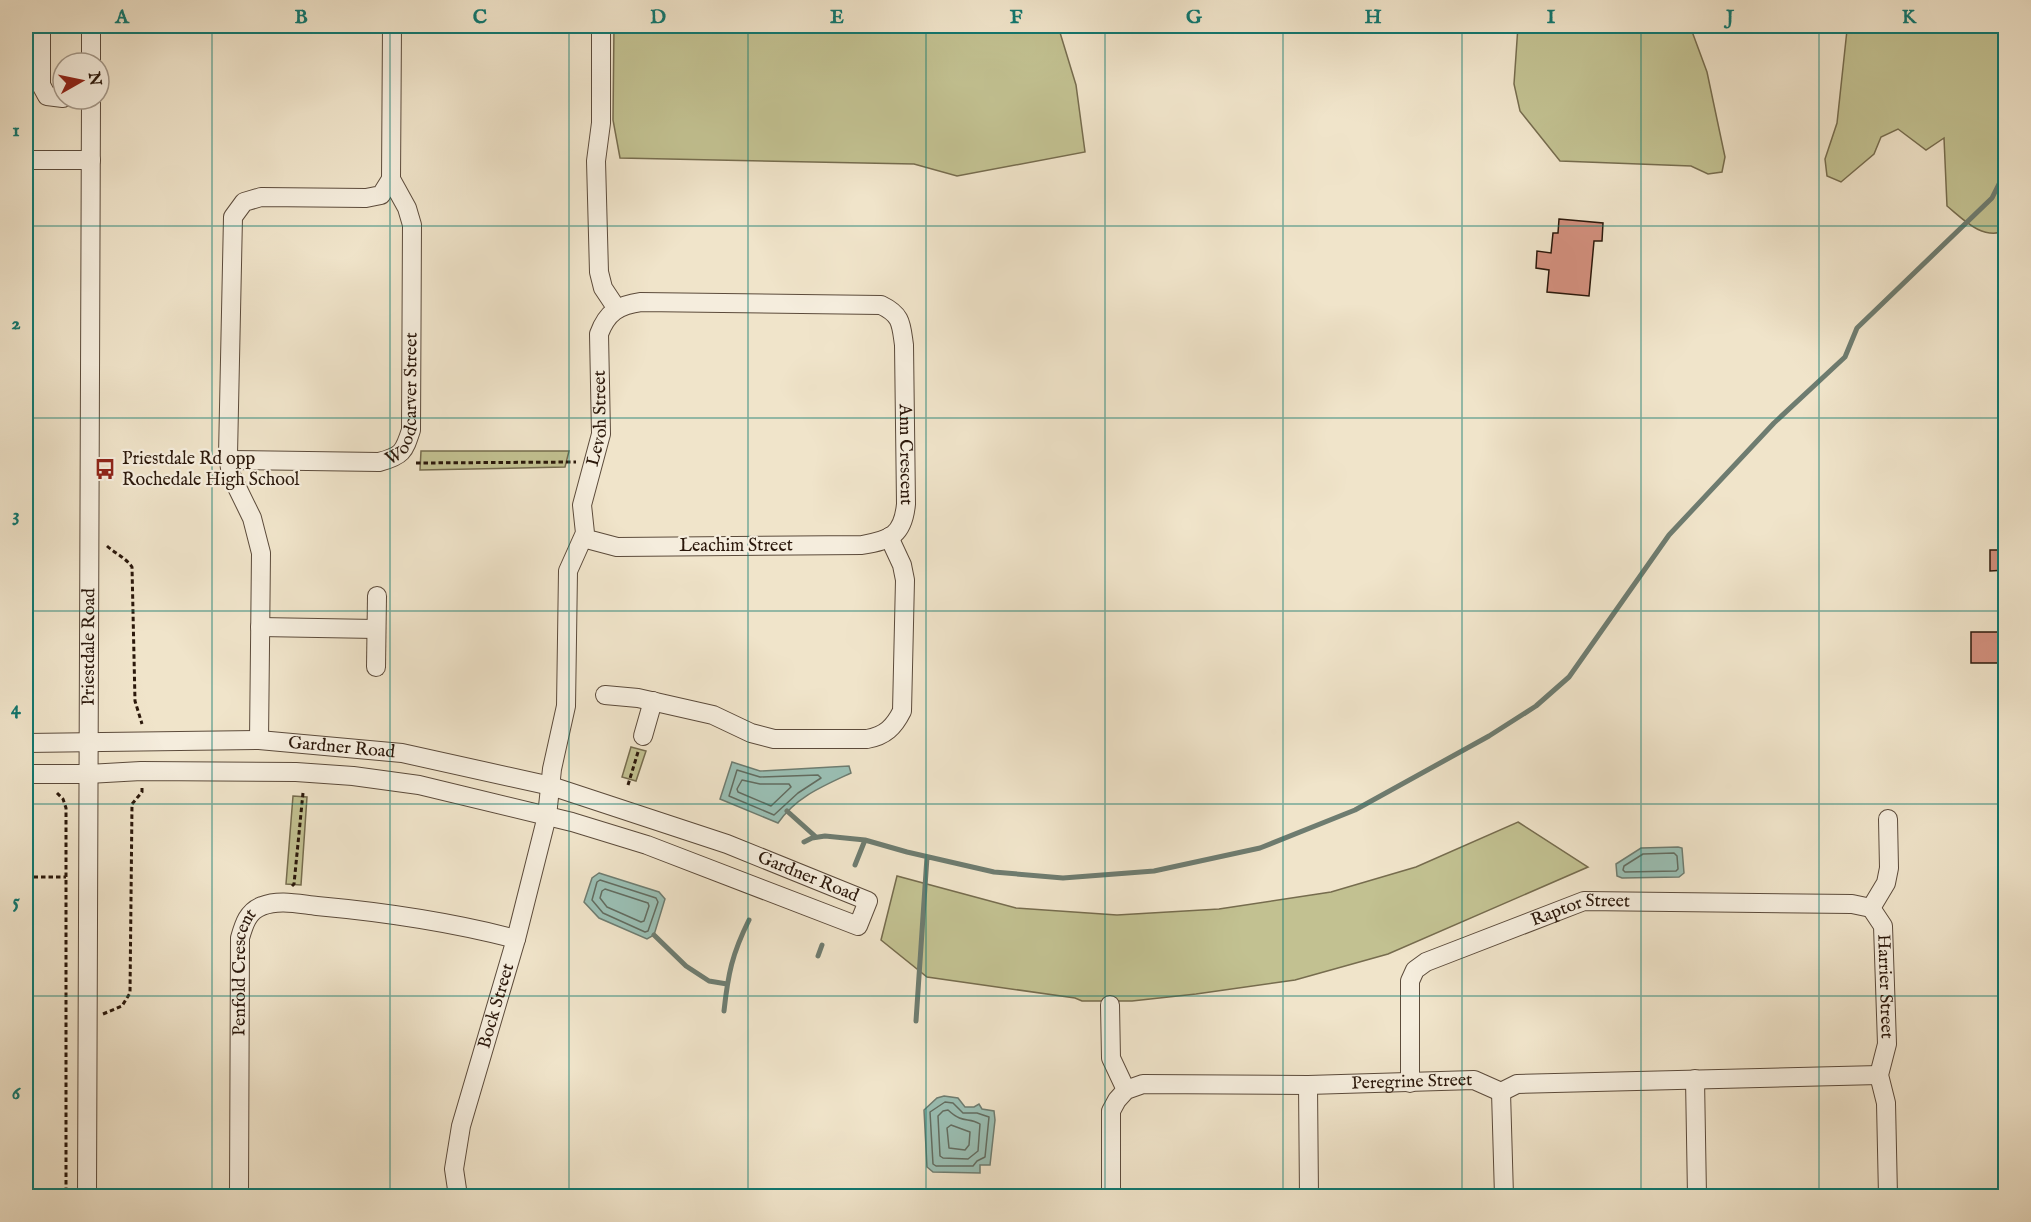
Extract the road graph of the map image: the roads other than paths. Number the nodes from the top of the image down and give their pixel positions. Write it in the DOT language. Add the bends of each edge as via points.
graph roads {
  1 [pos="41,26"];
  2 [pos="91,26"];
  3 [pos="392,26"];
  4 [pos="601,26"];
  5 [pos="91,51"];
  6 [pos="51,96"];
  7 [pos="86,111"];
  8 [pos="26,160"];
  9 [pos="91,160"];
  10 [pos="391,179"];
  11 [pos="617,309"];
  12 [pos="228,460"];
  13 [pos="889,537"];
  14 [pos="583,538"];
  15 [pos="377,596"];
  16 [pos="260,627"];
  17 [pos="376,629"];
  18 [pos="376,667"];
  19 [pos="605,695"];
  20 [pos="652,701"];
  21 [pos="643,736"];
  22 [pos="259,740"];
  23 [pos="88,742"];
  24 [pos="26,743"];
  25 [pos="26,774"];
  26 [pos="88,774"];
  27 [pos="551,786"];
  28 [pos="548,816"];
  29 [pos="1888,819"];
  30 [pos="1871,908"];
  31 [pos="516,939"];
  32 [pos="1110,1005"];
  33 [pos="1878,1075"];
  34 [pos="1695,1079"];
  35 [pos="1410,1083"];
  36 [pos="1308,1085"];
  37 [pos="1126,1090"];
  38 [pos="1501,1092"];
  39 [pos="87,1197"];
  40 [pos="239,1197"];
  41 [pos="458,1197"];
  42 [pos="1110,1197"];
  43 [pos="1309,1197"];
  44 [pos="1504,1197"];
  45 [pos="1697,1197"];
  46 [pos="1888,1197"];
  1 -- 6 [label="street" via="41,85"];
  2 -- 5 [label="street"];
  3 -- 10 [label="street, Woodcarver Street"];
  4 -- 11 [label="street" via="601,123 596,161 599,272 603,288"];
  7 -- 9 [label="street, Priestdale Road"];
  8 -- 9 [label="street"];
  9 -- 23 [label="street, Priestdale Road"];
  10 -- 12 [label="street" via="381,195 261,197 244,202 233,217"];
  10 -- 12 [label="street, Woodcarver Street" via="412,225 411,430 404,450 379,462"];
  11 -- 13 [label="street, Ann Crescent" via="626,304 652,302 881,304 892,310 900,321 904,345 906,504 901,527"];
  11 -- 14 [label="street, Levoh Street" via="603,323 599,334 600,434 582,505"];
  12 -- 16 [label="street" via="252,518 261,554"];
  13 -- 14 [label="street, Leachim Street" via="862,545 616,547"];
  13 -- 20 [label="street" via="905,580 902,711 888,731 867,739 774,739 713,715"];
  14 -- 27 [label="street, Levoh Street" via="568,571 566,706"];
  15 -- 17 [label="street"];
  16 -- 17 [label="street"];
  16 -- 22 [label="street"];
  17 -- 18 [label="street"];
  19 -- 20 [label="street"];
  20 -- 21 [label="street"];
  22 -- 23 [label="street, Gardner Road"];
  22 -- 27 [label="street, Gardner Road" via="402,753"];
  23 -- 24 [label="street, Gardner Road"];
  23 -- 26 [label="street, Priestdale Road"];
  25 -- 26 [label="street, Gardner Road"];
  26 -- 28 [label="street, Gardner Road" via="296,772 353,776 419,785"];
  26 -- 39 [label="street, Priestdale Road"];
  27 -- 28 [label="street, Levoh Street"];
  27 -- 28 [label="street, Gardner Road" via="727,844 868,901 858,926 647,845"];
  28 -- 31 [label="street, Bock Street"];
  29 -- 30 [label="street" via="1886,883"];
  30 -- 33 [label="street, Harrier Street" via="1883,926 1887,1044"];
  30 -- 35 [label="street, Raptor Street" via="1852,904 1584,901 1426,962 1415,970 1410,981"];
  31 -- 40 [label="street, Penfold Crescent" via="404,917 275,902 251,912 240,938"];
  31 -- 41 [label="street, Bock Street" via="461,1126 454,1169"];
  32 -- 37 [label="street" via="1111,1058"];
  33 -- 34 [label="street"];
  33 -- 46 [label="street" via="1886,1102"];
  34 -- 38 [label="street" via="1517,1084"];
  34 -- 45 [label="street"];
  35 -- 36 [label="street, Peregrine Street"];
  35 -- 38 [label="street, Peregrine Street" via="1474,1080"];
  36 -- 37 [label="street, Peregrine Street" via="1143,1084"];
  36 -- 43 [label="street"];
  37 -- 42 [label="street" via="1111,1112"];
  38 -- 44 [label="street"];
}
